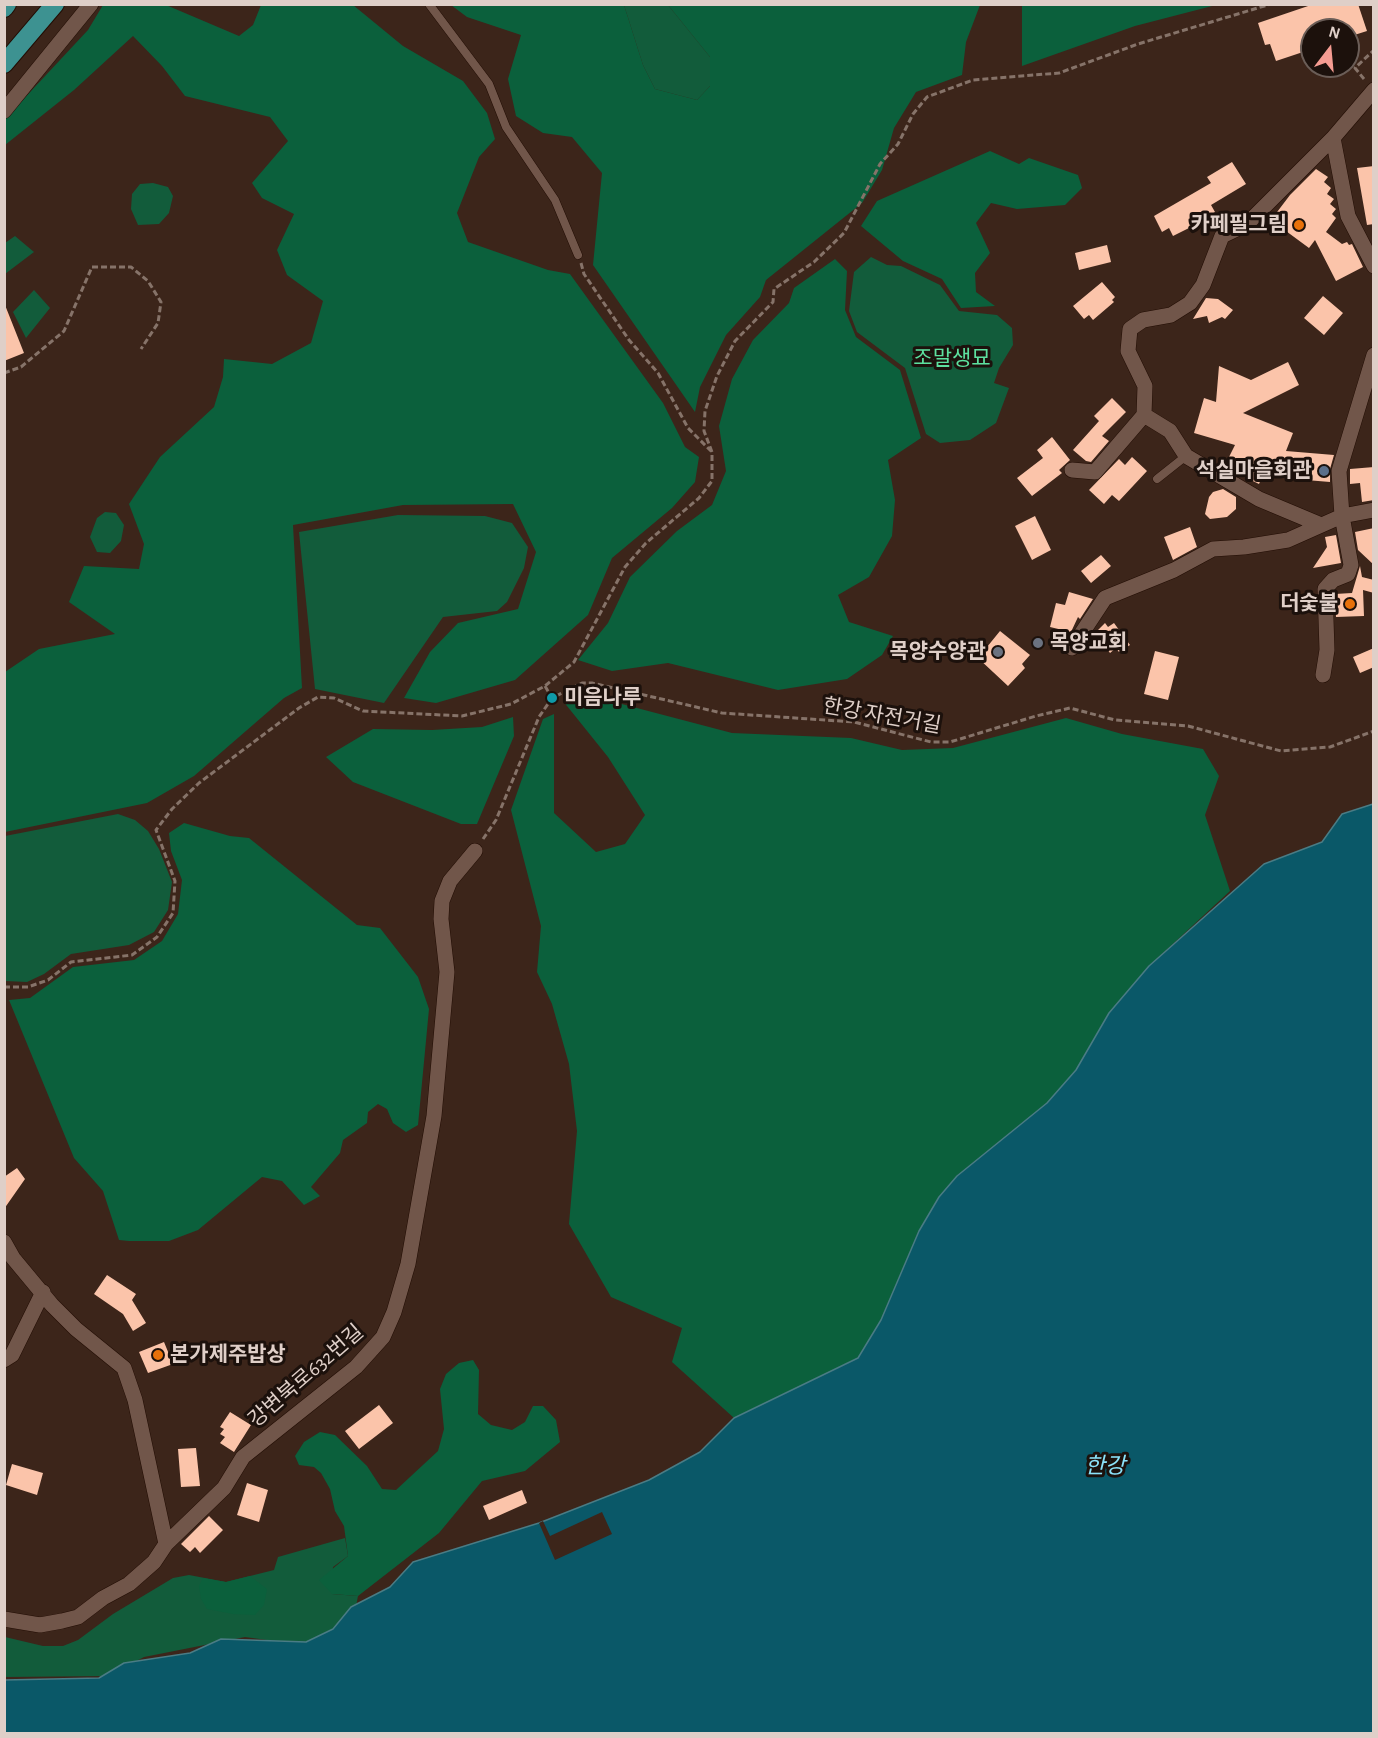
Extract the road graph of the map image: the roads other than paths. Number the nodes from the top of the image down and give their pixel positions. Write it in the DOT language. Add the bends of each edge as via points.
graph roads {
  1 [pos="55,4"];
  2 [pos="91,4"];
  3 [pos="429,4"];
  4 [pos="4,64"];
  5 [pos="1373,90"];
  6 [pos="4,111"];
  7 [pos="1333,138"];
  8 [pos="578,255"];
  9 [pos="1374,266"];
  10 [pos="1374,355"];
  11 [pos="1144,415"];
  12 [pos="1186,456"];
  13 [pos="1072,470"];
  14 [pos="1157,479"];
  15 [pos="1374,510"];
  16 [pos="1342,516"];
  17 [pos="1321,525"];
  18 [pos="1072,648"];
  19 [pos="1323,675"];
  20 [pos="475,851"];
  21 [pos="4,1242"];
  22 [pos="43,1292"];
  23 [pos="4,1360"];
  24 [pos="166,1544"];
  25 [pos="4,1619"];
  1 -- 4 [label="highway"];
  2 -- 6 [label="street"];
  3 -- 8 [label="lane" via="489,84 506,127 555,200"];
  5 -- 7 [label="street"];
  7 -- 9 [label="street" via="1348,216"];
  7 -- 11 [label="street" via="1247,225 1222,236 1203,285 1190,303 1171,315 1143,320 1130,329 1128,351 1145,386"];
  10 -- 16 [label="street" via="1339,471"];
  11 -- 12 [label="street" via="1170,431"];
  11 -- 13 [label="street" via="1095,472"];
  12 -- 14 [label="lane"];
  12 -- 17 [label="street" via="1259,499"];
  15 -- 16 [label="street"];
  16 -- 17 [label="street"];
  16 -- 19 [label="street" via="1351,565 1348,574 1333,580 1325,589 1327,650"];
  17 -- 18 [label="street" via="1288,540 1213,549 1174,570 1105,598"];
  20 -- 24 [label="street, 강변북로632번길" via="450,881 442,901 447,972 434,1116 408,1264 388,1326 378,1345 356,1366 243,1457 224,1488"];
  21 -- 22 [label="street"];
  22 -- 23 [label="street" via="12,1355"];
  22 -- 24 [label="street" via="76,1329 124,1368 135,1400"];
  24 -- 25 [label="street, 강변북로632번길" via="154,1562 129,1584 78,1617 40,1625"];
}
